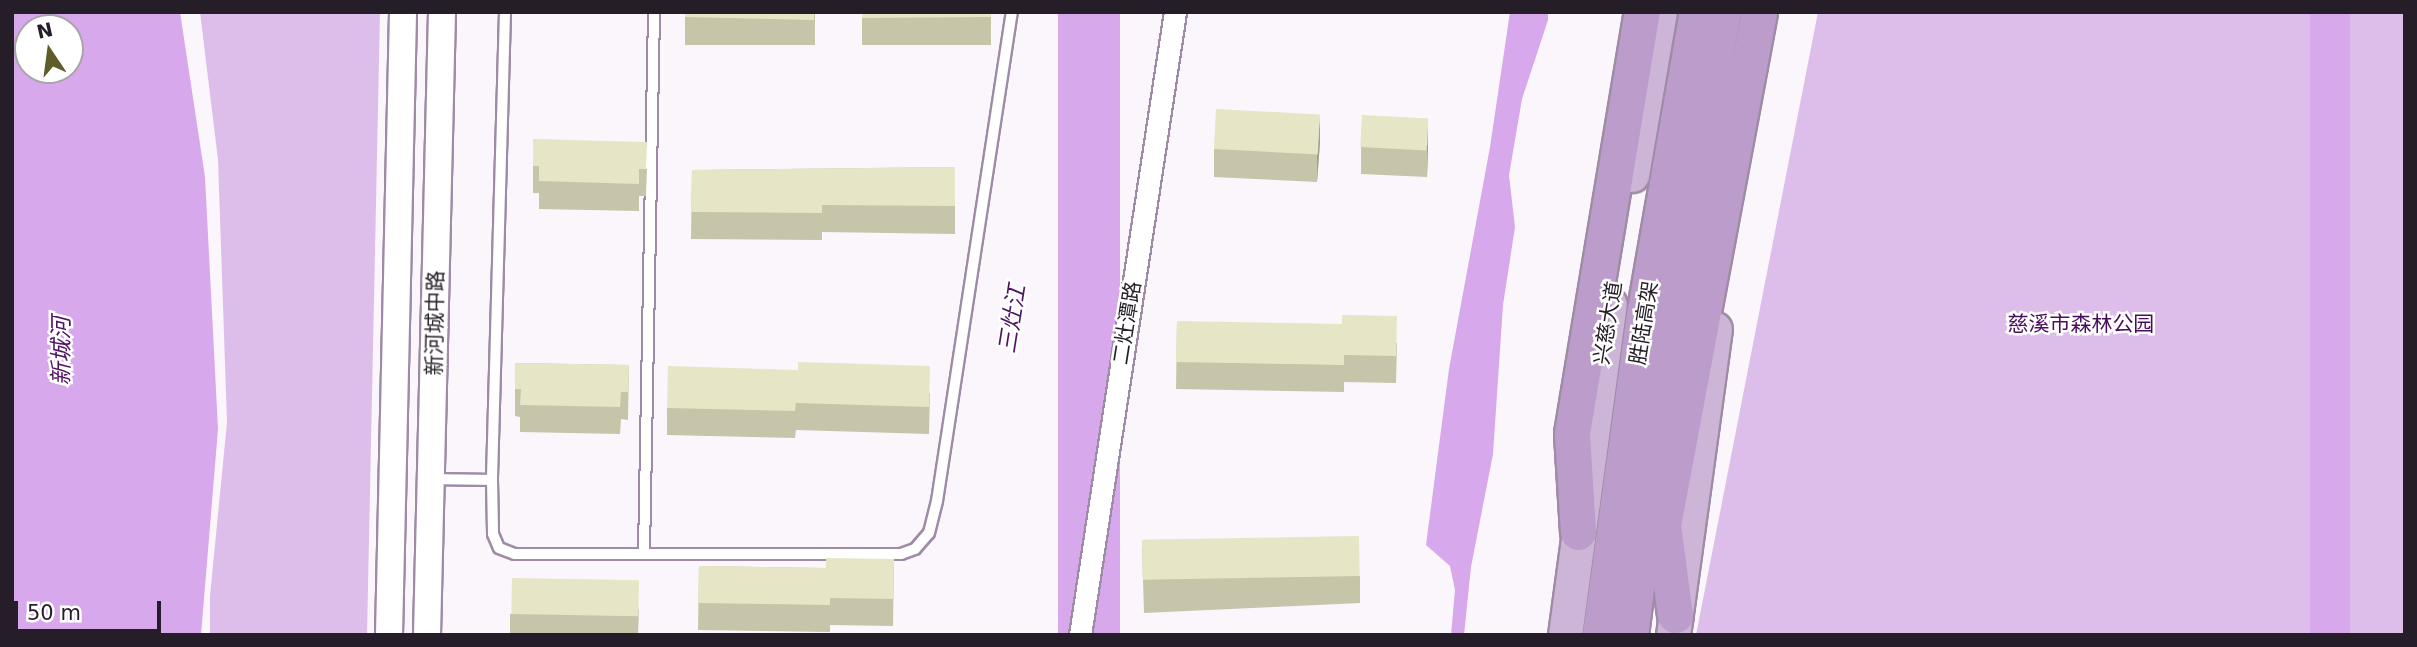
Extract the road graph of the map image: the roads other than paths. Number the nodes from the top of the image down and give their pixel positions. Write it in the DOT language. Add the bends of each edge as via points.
graph roads {
  1 [pos="403,12"];
  2 [pos="442,12"];
  3 [pos="505,12"];
  4 [pos="654,12"];
  5 [pos="1012,12"];
  6 [pos="1175,12"];
  7 [pos="1642,12"];
  8 [pos="1660,12"];
  9 [pos="1697,12"];
  10 [pos="1723,12"];
  11 [pos="1759,12"];
  12 [pos="1765,12"];
  13 [pos="431,479"];
  14 [pos="492,480"];
  15 [pos="1578,532"];
  16 [pos="643,552"];
  17 [pos="1674,625"];
  18 [pos="389,635"];
  19 [pos="428,635"];
  20 [pos="1080,635"];
  21 [pos="1565,635"];
  22 [pos="1600,635"];
  23 [pos="1630,635"];
  1 -- 18 [label="street, 新河城中路"];
  2 -- 13 [label="street, 新河城中路"];
  3 -- 14 [label="lane"];
  4 -- 16 [label="lane"];
  5 -- 16 [label="lane" via="929,533 915,549 901,554"];
  6 -- 20 [label="street, 二灶潭路"];
  7 -- 15 [label="highway" via="1572,433"];
  8 -- 15 [label="main road, 兴慈大道" via="1609,309"];
  9 -- 22 [label="highway, 胜陆高架" via="1644,315"];
  10 -- 23 [label="highway, 胜陆高架" via="1670,319"];
  11 -- 17 [label="highway" via="1663,525"];
  12 -- 17 [label="main road" via="1751,78"];
  13 -- 14 [label="lane"];
  13 -- 19 [label="street, 新河城中路"];
  14 -- 16 [label="lane" via="493,534 499,548 514,554"];
  15 -- 21 [label="main road, 兴慈大道"];
}
